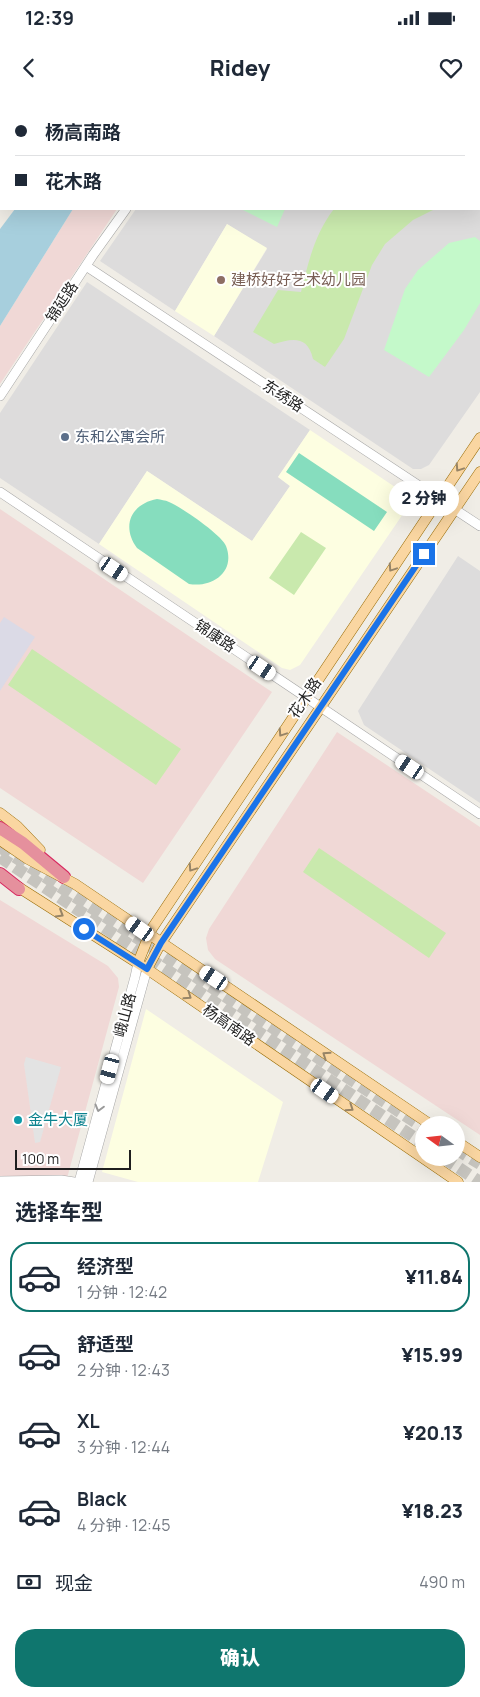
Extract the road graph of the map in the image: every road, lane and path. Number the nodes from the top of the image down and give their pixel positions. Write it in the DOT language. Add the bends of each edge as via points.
graph roads {
  1 [pos="125,210"];
  2 [pos="86,266"];
  3 [pos="0,396"];
  4 [pos="480,438"];
  5 [pos="480,472"];
  6 [pos="0,492"];
  7 [pos="438,499"];
  8 [pos="455,508"];
  9 [pos="480,526"];
  10 [pos="306,698"];
  11 [pos="320,707"];
  12 [pos="0,813"];
  13 [pos="480,814"];
  14 [pos="0,828"];
  15 [pos="0,840"];
  16 [pos="0,872"];
  17 [pos="64,877"];
  18 [pos="0,880"];
  19 [pos="19,889"];
  20 [pos="149,935"];
  21 [pos="161,943"];
  22 [pos="138,963"];
  23 [pos="147,969"];
  24 [pos="418,1116"];
  25 [pos="465,1147"];
  26 [pos="480,1156"];
  27 [pos="0,1181"];
  28 [pos="74,1182"];
  29 [pos="79,1182"];
  30 [pos="88,1182"];
  31 [pos="458,1182"];
  1 -- 2 [label="street, 锦延路"];
  2 -- 3 [label="street, 锦延路"];
  2 -- 7 [label="street, 东绣路"];
  4 -- 7 [label="main road, 花木路, one-way"];
  5 -- 8 [label="main road, 花木路"];
  6 -- 10 [label="street, 锦康路"];
  7 -- 8 [label="street, 东绣路"];
  7 -- 10 [label="main road, 花木路, one-way"];
  8 -- 9 [label="street, 东绣路"];
  8 -- 11 [label="main road, 花木路"];
  10 -- 11 [label="street, 锦康路"];
  10 -- 20 [label="main road, 花木路, one-way"];
  11 -- 13 [label="street, 锦康路"];
  11 -- 21 [label="main road, 花木路"];
  12 -- 17 [label="main road" via="46,855"];
  14 -- 17 [label="highway"];
  15 -- 17 [label="main road, 杨高南路"];
  16 -- 19 [label="highway"];
  17 -- 20 [label="main road, 杨高南路"];
  18 -- 19 [label="main road, 杨高南路"];
  19 -- 22 [label="main road, 杨高南路, one-way"];
  20 -- 21 [label="main road, 杨高南路"];
  20 -- 22 [label="main road, 花木路"];
  21 -- 23 [label="main road, 花木路"];
  24 -- 21 [label="main road, 杨高南路, one-way"];
  22 -- 23 [label="main road, 杨高南路"];
  22 -- 29 [label="street, 峨山路, one-way"];
  23 -- 30 [label="street, 峨山路"];
  23 -- 31 [label="main road, 杨高南路, one-way"];
  25 -- 26 [label="main road"];
  27 -- 28 [label="street"];
}
